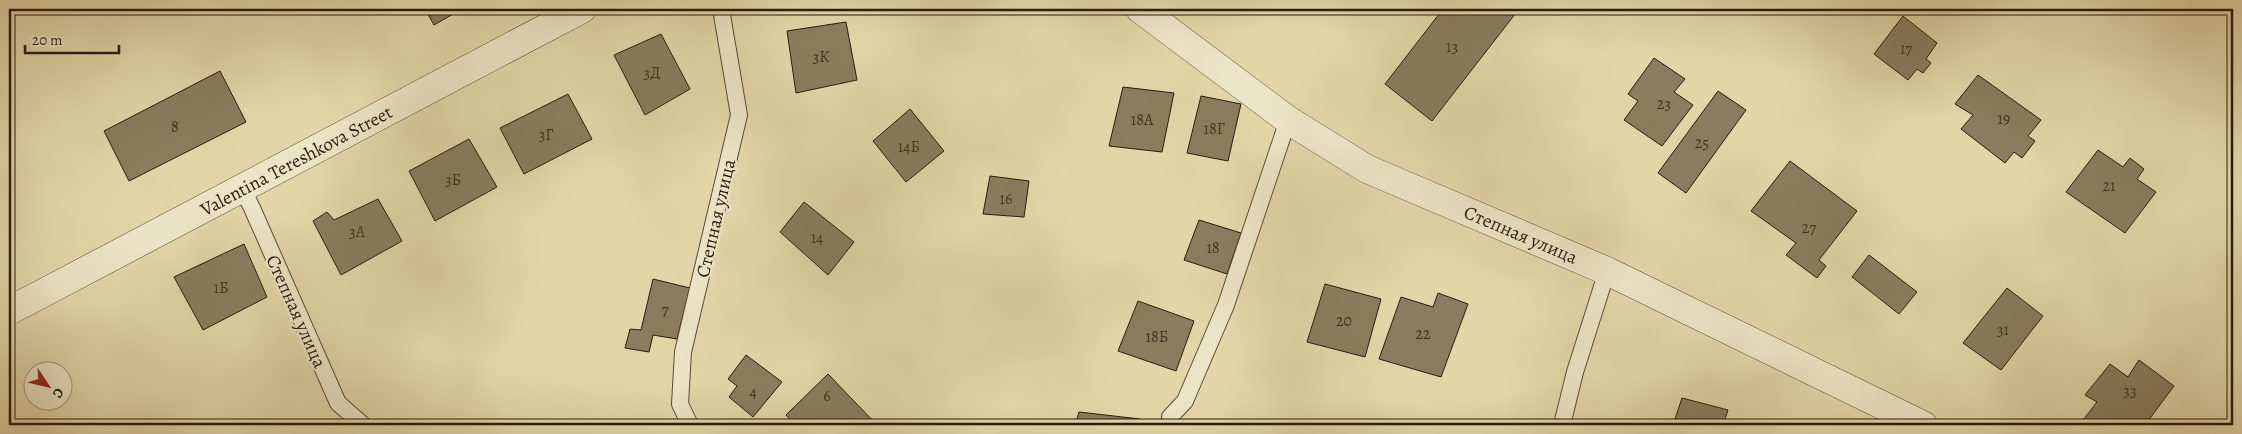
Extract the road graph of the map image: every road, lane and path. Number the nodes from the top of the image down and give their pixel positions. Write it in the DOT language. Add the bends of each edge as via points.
graph roads {
  1 [pos="582,9"];
  2 [pos="721,9"];
  3 [pos="1140,9"];
  4 [pos="1288,120"];
  5 [pos="242,188"];
  6 [pos="1607,271"];
  7 [pos="9,311"];
  8 [pos="1170,417"];
  9 [pos="363,425"];
  10 [pos="690,425"];
  11 [pos="1562,425"];
  12 [pos="1923,425"];
  1 -- 5 [label="street, Valentina Tereshkova Street"];
  2 -- 10 [label="lane, Степная улица" via="739,115 683,352 680,404"];
  3 -- 4 [label="street, Степная улица"];
  4 -- 6 [label="street, Степная улица" via="1367,169"];
  4 -- 8 [label="lane" via="1226,305 1185,401"];
  5 -- 7 [label="street, Valentina Tereshkova Street"];
  5 -- 9 [label="lane, Степная улица" via="338,403"];
  6 -- 11 [label="lane"];
  6 -- 12 [label="street, Степная улица"];
}
